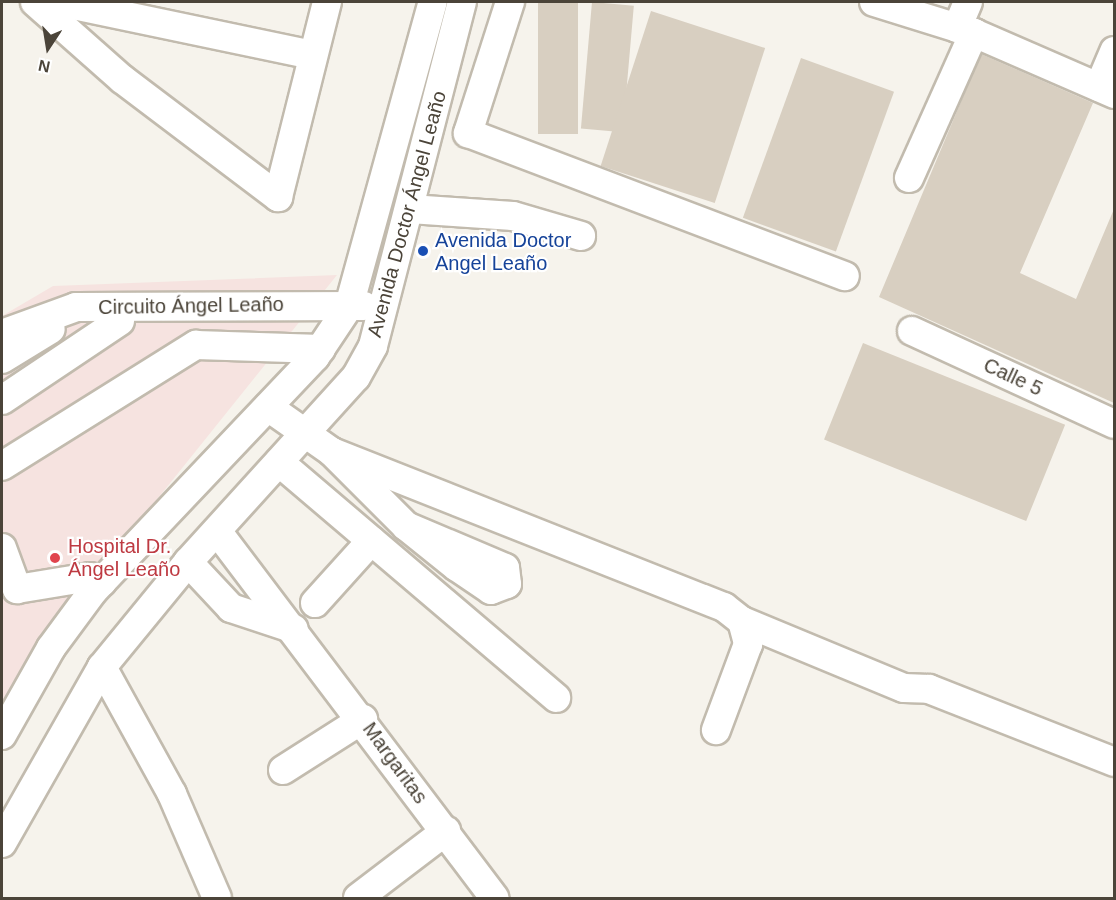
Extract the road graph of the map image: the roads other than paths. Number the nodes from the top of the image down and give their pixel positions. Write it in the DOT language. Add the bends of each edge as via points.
graph roads {
  1 [pos="35,2"];
  2 [pos="59,2"];
  3 [pos="327,2"];
  4 [pos="433,2"];
  5 [pos="462,2"];
  6 [pos="510,2"];
  7 [pos="874,2"];
  8 [pos="968,2"];
  9 [pos="965,30"];
  10 [pos="1114,51"];
  11 [pos="313,55"];
  12 [pos="1107,91"];
  13 [pos="909,178"];
  14 [pos="410,209"];
  15 [pos="581,236"];
  16 [pos="845,276"];
  17 [pos="382,318"];
  18 [pos="120,321"];
  19 [pos="335,327"];
  20 [pos="912,331"];
  21 [pos="193,332"];
  22 [pos="2,339"];
  23 [pos="2,400"];
  24 [pos="268,407"];
  25 [pos="1114,424"];
  26 [pos="305,433"];
  27 [pos="279,462"];
  28 [pos="2,466"];
  29 [pos="373,478"];
  30 [pos="406,526"];
  31 [pos="217,531"];
  32 [pos="371,541"];
  33 [pos="2,548"];
  34 [pos="188,561"];
  35 [pos="102,582"];
  36 [pos="315,603"];
  37 [pos="742,621"];
  38 [pos="294,629"];
  39 [pos="102,667"];
  40 [pos="556,698"];
  41 [pos="363,719"];
  42 [pos="716,730"];
  43 [pos="2,735"];
  44 [pos="1114,762"];
  45 [pos="283,770"];
  46 [pos="446,831"];
  47 [pos="2,842"];
  48 [pos="217,898"];
  49 [pos="358,898"];
  50 [pos="495,898"];
  1 -- 11 [label="street" via="122,78 278,197"];
  2 -- 11 [label="street"];
  3 -- 11 [label="street"];
  4 -- 19 [label="street, Avenida Doctor Ángel Leaño"];
  5 -- 14 [label="street, Avenida Doctor Ángel Leaño"];
  6 -- 16 [label="street" via="468,133"];
  7 -- 9 [label="street"];
  8 -- 9 [label="street"];
  9 -- 12 [label="street"];
  9 -- 13 [label="street"];
  10 -- 12 [label="street"];
  14 -- 15 [label="street" via="513,216"];
  14 -- 17 [label="street, Avenida Doctor Ángel Leaño"];
  17 -- 19 [label="street"];
  17 -- 26 [label="street, Avenida Doctor Ángel Leaño" via="356,376"];
  18 -- 21 [label="street"];
  18 -- 22 [label="street" via="54,327"];
  18 -- 23 [label="street"];
  19 -- 21 [label="street"];
  19 -- 22 [label="street, Circuito Ángel Leaño" via="76,308"];
  19 -- 24 [label="street, Avenida Doctor Ángel Leaño"];
  20 -- 25 [label="street, Calle 5"];
  21 -- 28 [label="street"];
  24 -- 26 [label="street"];
  24 -- 35 [label="street, Avenida Doctor Ángel Leaño"];
  26 -- 27 [label="street, Avenida Doctor Ángel Leaño"];
  26 -- 29 [label="street"];
  27 -- 31 [label="street, Avenida Doctor Ángel Leaño"];
  27 -- 32 [label="street"];
  29 -- 30 [label="street"];
  29 -- 37 [label="street" via="724,607"];
  31 -- 34 [label="street, Avenida Doctor Ángel Leaño"];
  31 -- 38 [label="street, Margaritas"];
  32 -- 36 [label="street"];
  32 -- 40 [label="street"];
  33 -- 35 [label="street" via="17,589 90,577"];
  34 -- 38 [label="street" via="231,608"];
  34 -- 39 [label="street, Avenida Doctor Ángel Leaño"];
  35 -- 43 [label="street, Avenida Doctor Ángel Leaño" via="51,648"];
  37 -- 42 [label="street" via="748,644"];
  37 -- 44 [label="street" via="904,688 929,689"];
  38 -- 41 [label="street, Margaritas"];
  39 -- 47 [label="street, Avenida Doctor Ángel Leaño"];
  39 -- 48 [label="street" via="172,794"];
  41 -- 45 [label="street"];
  41 -- 46 [label="street, Margaritas"];
  46 -- 49 [label="street"];
  46 -- 50 [label="street, Margaritas"];
}
